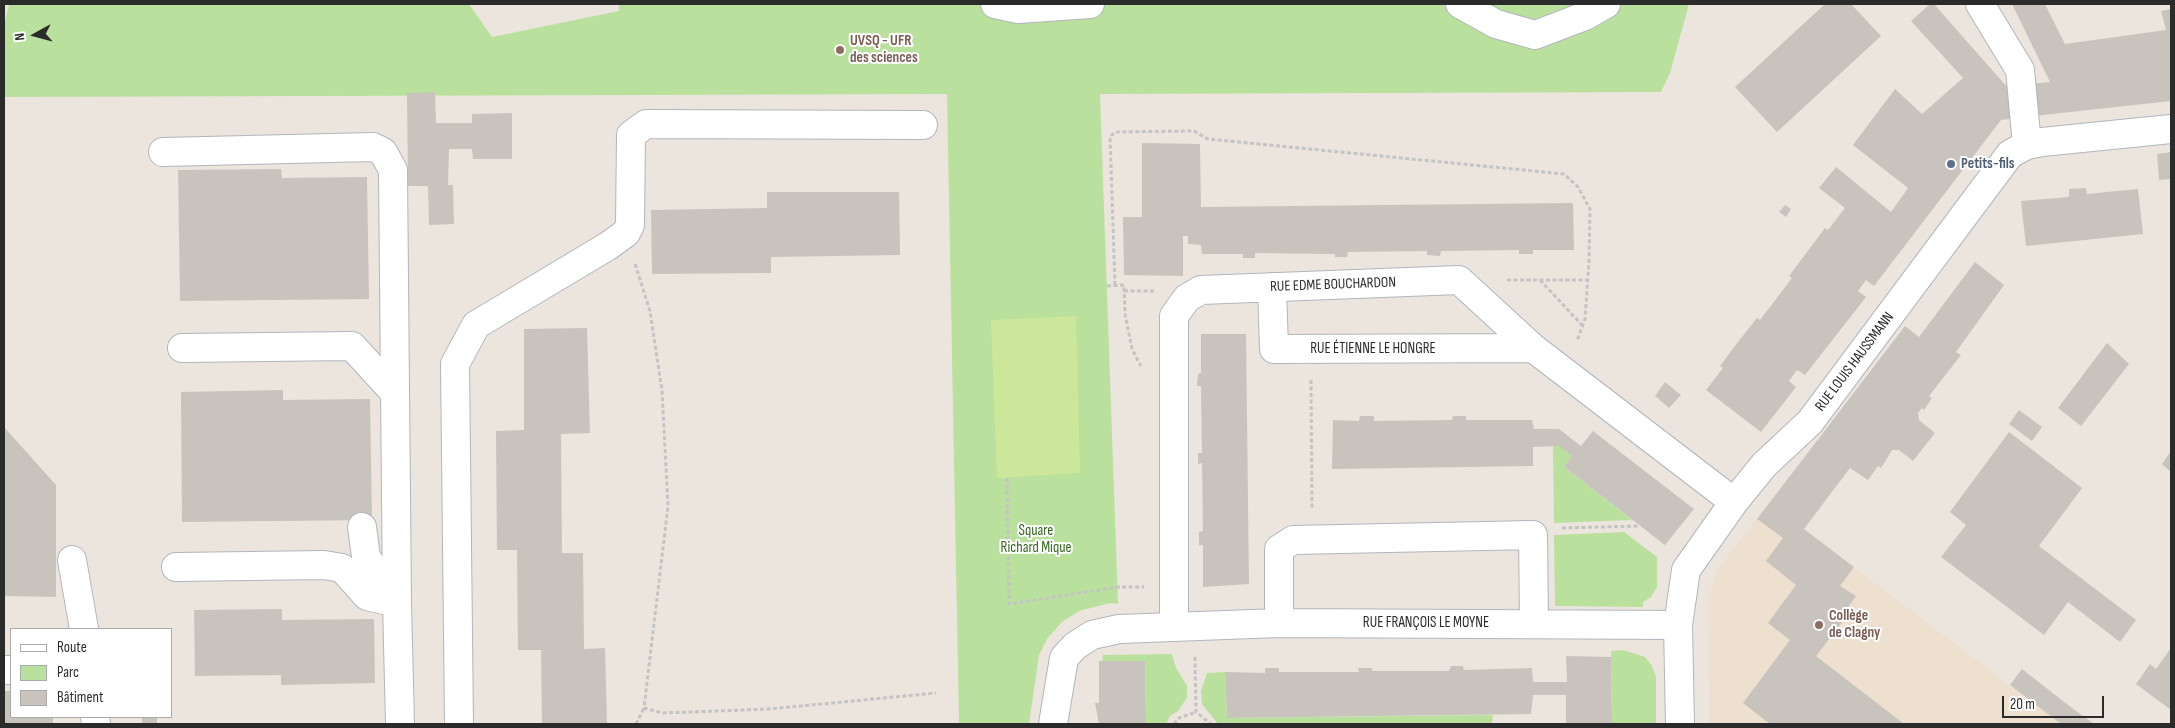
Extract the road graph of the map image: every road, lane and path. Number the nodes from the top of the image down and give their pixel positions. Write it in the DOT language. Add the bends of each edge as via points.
graph roads {
  1 [pos="995,4"];
  2 [pos="1090,4"];
  3 [pos="1460,4"];
  4 [pos="1606,4"];
  5 [pos="1980,4"];
  6 [pos="923,125"];
  7 [pos="2171,129"];
  8 [pos="2027,145"];
  9 [pos="163,152"];
  10 [pos="626,233"];
  11 [pos="1459,280"];
  12 [pos="1540,280"];
  13 [pos="1588,280"];
  14 [pos="1115,285"];
  15 [pos="1107,286"];
  16 [pos="1272,287"];
  17 [pos="1582,325"];
  18 [pos="182,348"];
  19 [pos="1533,348"];
  20 [pos="1311,349"];
  21 [pos="1566,373"];
  22 [pos="395,393"];
  23 [pos="1174,397"];
  24 [pos="1007,478"];
  25 [pos="1734,502"];
  26 [pos="1640,526"];
  27 [pos="362,527"];
  28 [pos="1533,535"];
  29 [pos="1312,539"];
  30 [pos="72,560"];
  31 [pos="176,567"];
  32 [pos="1174,588"];
  33 [pos="397,602"];
  34 [pos="1534,622"];
  35 [pos="1279,623"];
  36 [pos="1678,624"];
  37 [pos="1164,626"];
  38 [pos="84,628"];
  39 [pos="1195,649"];
  40 [pos="936,693"];
  41 [pos="644,708"];
  42 [pos="1196,712"];
  43 [pos="400,724"];
  44 [pos="459,724"];
  45 [pos="636,724"];
  46 [pos="1053,724"];
  47 [pos="1174,724"];
  48 [pos="1211,724"];
  49 [pos="1680,724"];
  1 -- 2 [label="street" via="1018,10"];
  3 -- 4 [label="street" via="1496,24 1535,35 1585,16"];
  5 -- 8 [label="street" via="2020,70"];
  6 -- 10 [label="street" via="646,124 631,136 630,224"];
  7 -- 8 [label="street, RUE LOUIS HAUSSMANN"];
  8 -- 25 [label="street, RUE LOUIS HAUSSMANN" via="2010,154 1810,422 1764,464"];
  9 -- 22 [label="street" via="373,147 383,152 393,170"];
  10 -- 41 [label="path" via="650,311 662,391 668,506"];
  10 -- 44 [label="street" via="476,325 455,364"];
  11 -- 12 [label="path"];
  11 -- 16 [label="street, RUE EDME BOUCHARDON"];
  11 -- 19 [label="street"];
  12 -- 13 [label="path"];
  12 -- 17 [label="path"];
  13 -- 14 [label="path" via="1590,209 1578,187 1564,174 1208,139 1194,131 1122,131 1110,137"];
  13 -- 17 [label="path"];
  14 -- 15 [label="path"];
  14 -- 23 [label="path" via="1124,285 1125,314 1132,349 1144,372"];
  16 -- 20 [label="street, RUE ÉTIENNE LE HONGRE" via="1274,349"];
  16 -- 23 [label="street, RUE EDME BOUCHARDON" via="1201,290 1187,298 1174,316"];
  17 -- 21 [label="path"];
  18 -- 22 [label="street" via="352,346"];
  19 -- 20 [label="street, RUE ÉTIENNE LE HONGRE"];
  19 -- 21 [label="street"];
  20 -- 29 [label="path"];
  21 -- 25 [label="street"];
  22 -- 33 [label="street"];
  23 -- 32 [label="street, RUE EDME BOUCHARDON"];
  24 -- 32 [label="path" via="1009,604 1118,587"];
  25 -- 36 [label="street, RUE LOUIS HAUSSMANN" via="1686,570"];
  26 -- 28 [label="path" via="1554,528"];
  27 -- 33 [label="street" via="366,557"];
  28 -- 29 [label="street"];
  28 -- 34 [label="street"];
  29 -- 35 [label="street" via="1293,540 1279,549"];
  30 -- 38 [label="street"];
  31 -- 33 [label="street" via="342,568 367,596"];
  32 -- 37 [label="street, RUE EDME BOUCHARDON"];
  33 -- 43 [label="street"];
  34 -- 35 [label="street, RUE FRANÇOIS LE MOYNE"];
  34 -- 36 [label="street, RUE FRANÇOIS LE MOYNE"];
  35 -- 37 [label="street, RUE FRANÇOIS LE MOYNE"];
  36 -- 49 [label="street, RUE LOUIS HAUSSMANN"];
  37 -- 46 [label="street, RUE FRANÇOIS LE MOYNE" via="1119,629 1092,635 1075,646 1064,658"];
  39 -- 42 [label="path"];
  40 -- 41 [label="path" via="769,709 663,713"];
  41 -- 45 [label="path"];
  42 -- 47 [label="path" via="1179,718"];
  42 -- 48 [label="path"];
}
